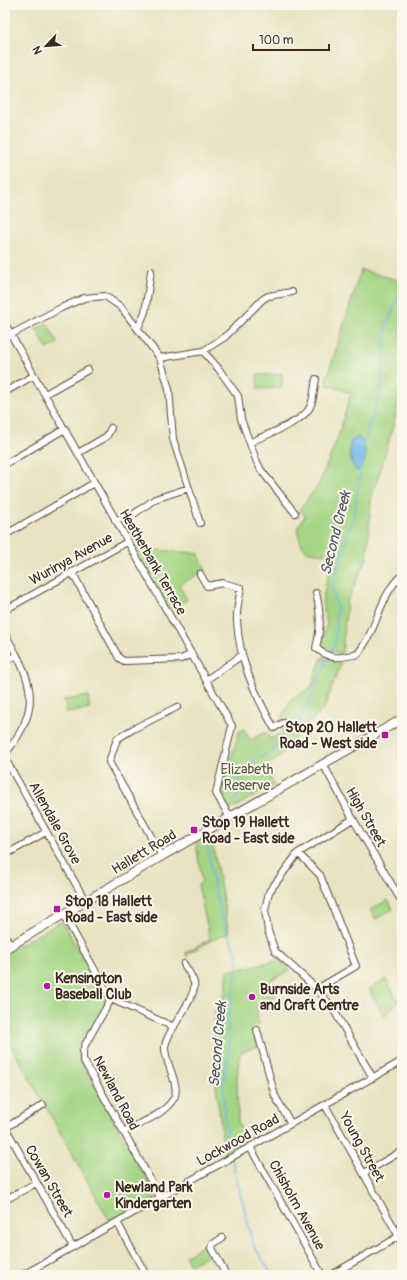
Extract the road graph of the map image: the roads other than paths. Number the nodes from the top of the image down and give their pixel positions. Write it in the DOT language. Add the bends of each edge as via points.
graph roads {
  1 [pos="151,271"];
  2 [pos="292,292"];
  3 [pos="5,324"];
  4 [pos="138,328"];
  5 [pos="10,335"];
  6 [pos="203,351"];
  7 [pos="160,358"];
  8 [pos="88,370"];
  9 [pos="33,376"];
  10 [pos="316,379"];
  11 [pos="5,392"];
  12 [pos="46,394"];
  13 [pos="111,428"];
  14 [pos="65,429"];
  15 [pos="250,442"];
  16 [pos="78,453"];
  17 [pos="5,464"];
  18 [pos="94,483"];
  19 [pos="189,488"];
  20 [pos="296,513"];
  21 [pos="402,519"];
  22 [pos="115,520"];
  23 [pos="200,523"];
  24 [pos="402,533"];
  25 [pos="5,535"];
  26 [pos="127,542"];
  27 [pos="72,572"];
  28 [pos="200,574"];
  29 [pos="402,575"];
  30 [pos="316,593"];
  31 [pos="5,610"];
  32 [pos="5,634"];
  33 [pos="192,654"];
  34 [pos="17,655"];
  35 [pos="241,656"];
  36 [pos="5,662"];
  37 [pos="206,680"];
  38 [pos="177,707"];
  39 [pos="402,719"];
  40 [pos="283,723"];
  41 [pos="5,754"];
  42 [pos="323,764"];
  43 [pos="230,818"];
  44 [pos="352,819"];
  45 [pos="46,832"];
  46 [pos="298,853"];
  47 [pos="5,855"];
  48 [pos="162,856"];
  49 [pos="86,902"];
  50 [pos="402,902"];
  51 [pos="64,915"];
  52 [pos="5,936"];
  53 [pos="8,947"];
  54 [pos="184,964"];
  55 [pos="317,989"];
  56 [pos="111,999"];
  57 [pos="174,1027"];
  58 [pos="257,1030"];
  59 [pos="402,1061"];
  60 [pos="373,1078"];
  61 [pos="43,1105"];
  62 [pos="325,1105"];
  63 [pos="291,1124"];
  64 [pos="5,1128"];
  65 [pos="123,1132"];
  66 [pos="250,1147"];
  67 [pos="402,1151"];
  68 [pos="364,1173"];
  69 [pos="36,1183"];
  70 [pos="160,1197"];
  71 [pos="5,1200"];
  72 [pos="117,1222"];
  73 [pos="400,1235"];
  74 [pos="222,1238"];
  75 [pos="402,1242"];
  76 [pos="73,1247"];
  77 [pos="23,1275"];
  78 [pos="146,1275"];
  79 [pos="226,1275"];
  80 [pos="322,1275"];
  81 [pos="331,1275"];
  1 -- 4 [label="street" via="145,312"];
  2 -- 6 [label="street" via="263,298 225,337"];
  3 -- 5 [label="street, Heatherbank Terrace"];
  4 -- 5 [label="street" via="121,307 105,296 84,298"];
  4 -- 7 [label="street"];
  5 -- 9 [label="street, Heatherbank Terrace"];
  6 -- 7 [label="street"];
  6 -- 15 [label="street" via="238,396 241,419"];
  7 -- 19 [label="street" via="169,389 173,439"];
  8 -- 12 [label="street"];
  9 -- 11 [label="street"];
  9 -- 12 [label="street, Heatherbank Terrace"];
  10 -- 15 [label="street" via="306,414"];
  12 -- 14 [label="street, Heatherbank Terrace"];
  13 -- 16 [label="street" via="107,436"];
  14 -- 16 [label="street, Heatherbank Terrace"];
  14 -- 17 [label="street"];
  15 -- 20 [label="street" via="261,470"];
  16 -- 18 [label="street, Heatherbank Terrace"];
  18 -- 22 [label="street, Heatherbank Terrace"];
  18 -- 25 [label="street"];
  19 -- 22 [label="street" via="155,499 134,514"];
  19 -- 23 [label="street"];
  21 -- 24 [label="street"];
  22 -- 26 [label="street, Heatherbank Terrace"];
  26 -- 27 [label="street, Wurinya Avenue"];
  26 -- 33 [label="street, Heatherbank Terrace"];
  27 -- 31 [label="street, Wurinya Avenue"];
  27 -- 33 [label="street" via="119,658 124,661 181,659"];
  28 -- 35 [label="street" via="208,586 224,583 241,588 237,620"];
  29 -- 30 [label="street" via="394,582 358,654 332,658 316,648 321,630"];
  32 -- 34 [label="street, Allendale Grove"];
  33 -- 37 [label="street, Heatherbank Terrace"];
  34 -- 36 [label="street"];
  34 -- 41 [label="street, Allendale Grove" via="26,674 30,712 16,740"];
  35 -- 37 [label="street"];
  35 -- 40 [label="street" via="257,697 274,728"];
  37 -- 43 [label="street, Heatherbank Terrace" via="232,726 216,793"];
  38 -- 48 [label="street" via="116,740 109,762"];
  39 -- 42 [label="main road, Hallett Road"];
  41 -- 45 [label="street, Allendale Grove"];
  42 -- 43 [label="main road, Hallett Road"];
  42 -- 44 [label="street, High Street"];
  43 -- 48 [label="main road, Hallett Road"];
  44 -- 46 [label="street"];
  44 -- 50 [label="street, High Street"];
  45 -- 47 [label="street"];
  45 -- 49 [label="street, Allendale Grove"];
  46 -- 55 [label="street" via="269,892 265,910 275,950"];
  46 -- 55 [label="street" via="320,875 356,966"];
  48 -- 49 [label="main road, Hallett Road"];
  49 -- 51 [label="main road, Hallett Road"];
  51 -- 53 [label="main road, Hallett Road"];
  51 -- 56 [label="street"];
  52 -- 53 [label="street"];
  54 -- 57 [label="street" via="194,982 194,991"];
  55 -- 60 [label="street" via="332,1007"];
  56 -- 57 [label="street"];
  56 -- 65 [label="street, Newland Road" via="83,1051 83,1059"];
  57 -- 65 [label="street" via="165,1048 175,1097 165,1109"];
  58 -- 63 [label="street" via="275,1096"];
  59 -- 60 [label="street, Lockwood Road"];
  60 -- 62 [label="street, Lockwood Road"];
  61 -- 64 [label="street"];
  62 -- 63 [label="street, Lockwood Road"];
  62 -- 68 [label="street, Young Street"];
  63 -- 66 [label="street, Lockwood Road"];
  64 -- 69 [label="street, Cowan Street"];
  65 -- 70 [label="street, Newland Road"];
  66 -- 70 [label="street, Lockwood Road"];
  66 -- 80 [label="street, Chisholm Avenue"];
  67 -- 68 [label="street"];
  68 -- 73 [label="street, Young Street"];
  69 -- 71 [label="street"];
  69 -- 76 [label="street, Cowan Street"];
  70 -- 72 [label="street, Lockwood Road"];
  72 -- 76 [label="street, Lockwood Road"];
  72 -- 78 [label="street"];
  73 -- 75 [label="street, Young Street"];
  73 -- 81 [label="street"];
  74 -- 79 [label="street" via="213,1244 212,1248"];
  76 -- 77 [label="street, Lockwood Road"];
}
